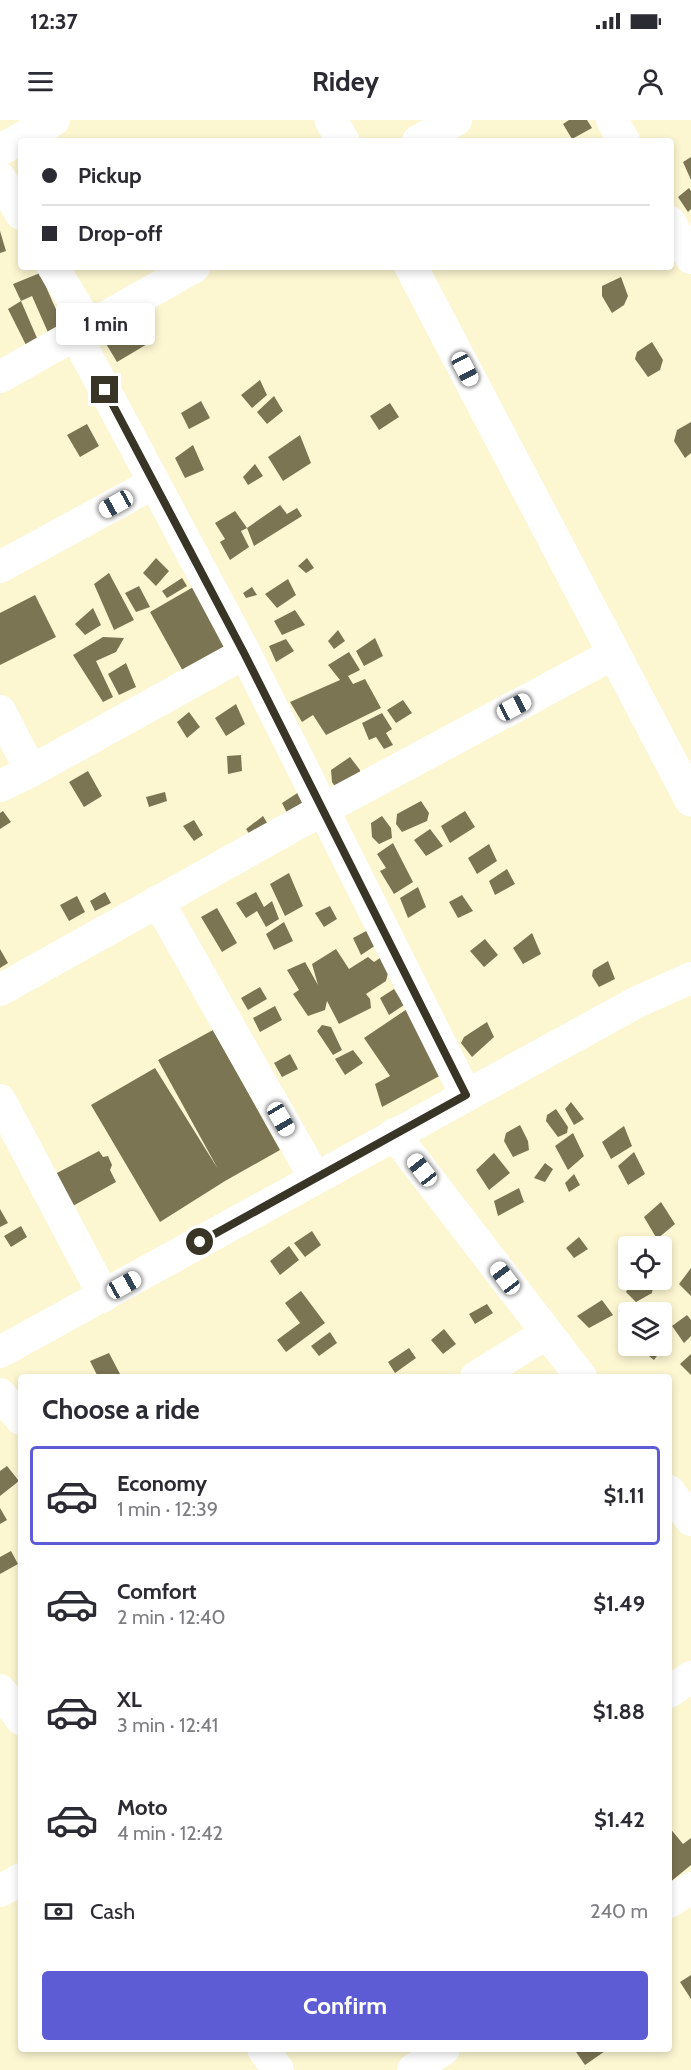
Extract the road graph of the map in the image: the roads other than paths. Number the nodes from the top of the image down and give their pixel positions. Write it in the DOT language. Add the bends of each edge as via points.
graph roads {
  1 [pos="54,120"];
  2 [pos="331,120"];
  3 [pos="456,120"];
  4 [pos="612,120"];
  5 [pos="22,138"];
  6 [pos="341,138"];
  7 [pos="423,138"];
  8 [pos="622,138"];
  9 [pos="18,140"];
  10 [pos="0,150"];
  11 [pos="0,178"];
  12 [pos="18,209"];
  13 [pos="674,229"];
  14 [pos="691,258"];
  15 [pos="54,270"];
  16 [pos="189,270"];
  17 [pos="413,270"];
  18 [pos="82,331"];
  19 [pos="0,377"];
  20 [pos="154,483"];
  21 [pos="0,567"];
  22 [pos="244,653"];
  23 [pos="613,654"];
  24 [pos="0,711"];
  25 [pos="31,771"];
  26 [pos="0,786"];
  27 [pos="691,801"];
  28 [pos="322,810"];
  29 [pos="158,901"];
  30 [pos="691,978"];
  31 [pos="0,990"];
  32 [pos="466,1095"];
  33 [pos="0,1100"];
  34 [pos="394,1134"];
  35 [pos="315,1178"];
  36 [pos="105,1296"];
  37 [pos="547,1333"];
  38 [pos="0,1352"];
  39 [pos="481,1374"];
  40 [pos="579,1374"];
  41 [pos="0,1394"];
  42 [pos="18,1415"];
  43 [pos="672,1495"];
  44 [pos="691,1520"];
  45 [pos="691,1677"];
  46 [pos="0,1690"];
  47 [pos="672,1690"];
  48 [pos="18,1715"];
  49 [pos="18,1881"];
  50 [pos="691,1888"];
  51 [pos="0,1892"];
  52 [pos="672,1900"];
  53 [pos="265,2052"];
  54 [pos="440,2052"];
  55 [pos="279,2070"];
  56 [pos="413,2070"];
  1 -- 5 [label="street"];
  2 -- 6 [label="street"];
  3 -- 7 [label="street"];
  4 -- 8 [label="street"];
  9 -- 10 [label="street"];
  11 -- 12 [label="street"];
  13 -- 14 [label="street"];
  15 -- 18 [label="street"];
  16 -- 18 [label="street"];
  17 -- 23 [label="street"];
  18 -- 19 [label="street"];
  18 -- 20 [label="street"];
  20 -- 21 [label="street"];
  20 -- 22 [label="street"];
  22 -- 25 [label="street"];
  22 -- 28 [label="street"];
  23 -- 27 [label="street"];
  23 -- 28 [label="street"];
  24 -- 25 [label="street"];
  25 -- 26 [label="street"];
  28 -- 29 [label="street"];
  28 -- 32 [label="street"];
  29 -- 31 [label="street"];
  29 -- 35 [label="street"];
  30 -- 32 [label="street" via="637,1002"];
  32 -- 34 [label="street"];
  33 -- 36 [label="street"];
  34 -- 35 [label="street"];
  34 -- 37 [label="street"];
  35 -- 36 [label="street"];
  36 -- 38 [label="street"];
  37 -- 39 [label="street"];
  37 -- 40 [label="street"];
  41 -- 42 [label="street"];
  43 -- 44 [label="street"];
  45 -- 47 [label="street"];
  46 -- 48 [label="street"];
  49 -- 51 [label="street"];
  50 -- 52 [label="street"];
  53 -- 55 [label="street"];
  54 -- 56 [label="street"];
}
